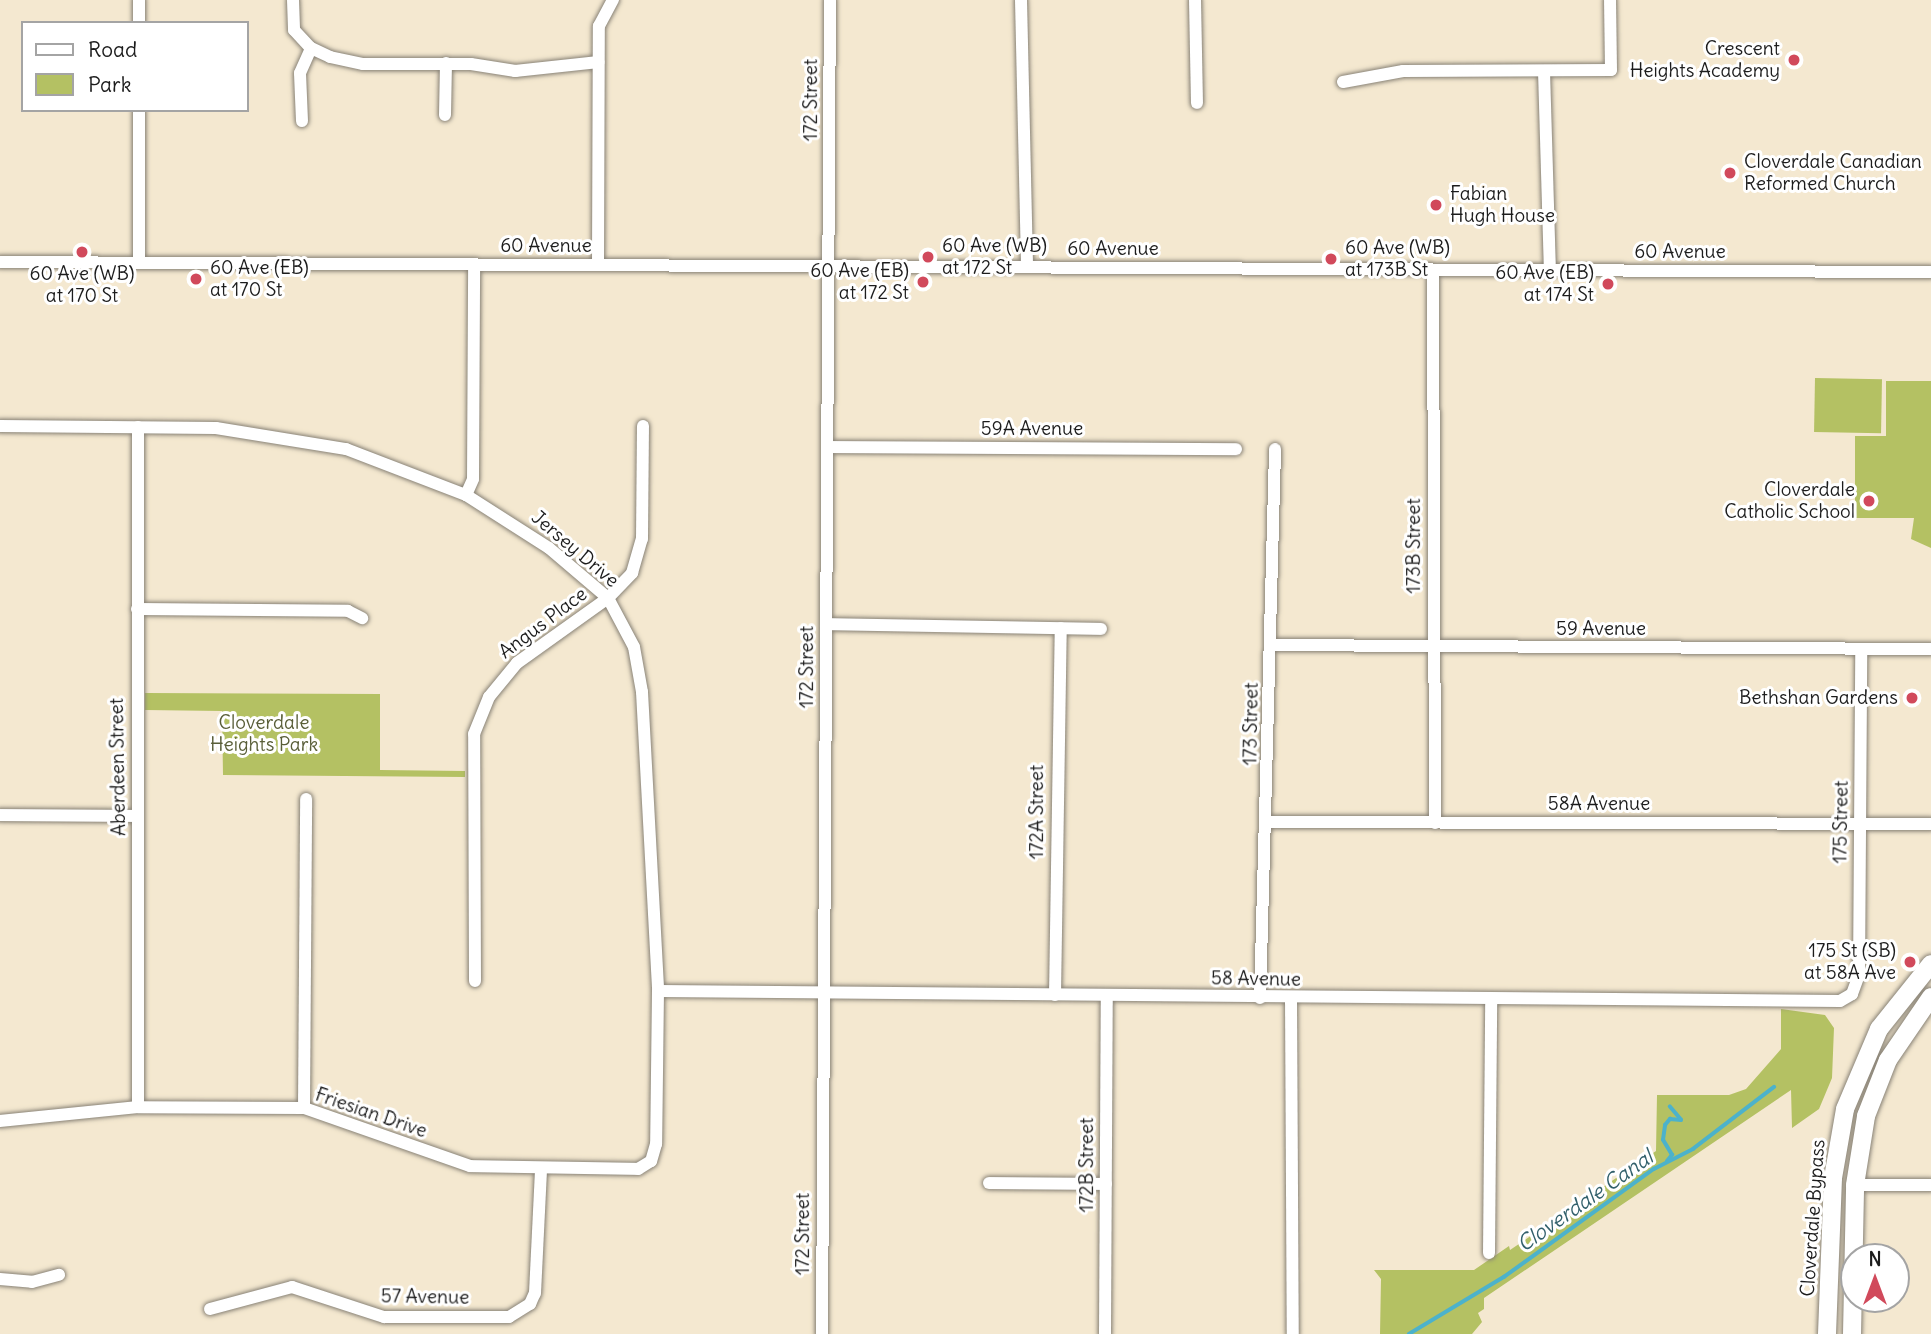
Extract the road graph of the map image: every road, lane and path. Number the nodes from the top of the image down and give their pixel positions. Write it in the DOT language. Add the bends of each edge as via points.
graph roads {
  1 [pos="139,0"];
  2 [pos="293,0"];
  3 [pos="612,0"];
  4 [pos="830,0"];
  5 [pos="1021,0"];
  6 [pos="1195,0"];
  7 [pos="1610,0"];
  8 [pos="139,21"];
  9 [pos="311,48"];
  10 [pos="599,62"];
  11 [pos="446,63"];
  12 [pos="1544,71"];
  13 [pos="1343,82"];
  14 [pos="1198,103"];
  15 [pos="139,112"];
  16 [pos="445,115"];
  17 [pos="302,121"];
  18 [pos="0,262"];
  19 [pos="139,262"];
  20 [pos="474,264"];
  21 [pos="598,265"];
  22 [pos="1027,267"];
  23 [pos="830,269"];
  24 [pos="1433,270"];
  25 [pos="1550,270"];
  26 [pos="1931,272"];
  27 [pos="0,426"];
  28 [pos="643,426"];
  29 [pos="138,427"];
  30 [pos="828,447"];
  31 [pos="1236,449"];
  32 [pos="1275,449"];
  33 [pos="466,495"];
  34 [pos="608,598"];
  35 [pos="137,609"];
  36 [pos="362,618"];
  37 [pos="826,624"];
  38 [pos="1061,628"];
  39 [pos="1101,629"];
  40 [pos="1271,645"];
  41 [pos="1434,646"];
  42 [pos="1861,649"];
  43 [pos="1931,649"];
  44 [pos="306,799"];
  45 [pos="0,815"];
  46 [pos="136,816"];
  47 [pos="1267,822"];
  48 [pos="1435,823"];
  49 [pos="1859,824"];
  50 [pos="1931,824"];
  51 [pos="1931,964"];
  52 [pos="475,981"];
  53 [pos="658,991"];
  54 [pos="823,993"];
  55 [pos="1852,994"];
  56 [pos="1055,995"];
  57 [pos="1107,996"];
  58 [pos="1931,997"];
  59 [pos="1260,998"];
  60 [pos="1291,998"];
  61 [pos="1491,1000"];
  62 [pos="138,1107"];
  63 [pos="304,1108"];
  64 [pos="0,1121"];
  65 [pos="644,1167"];
  66 [pos="541,1170"];
  67 [pos="989,1183"];
  68 [pos="1106,1184"];
  69 [pos="1855,1185"];
  70 [pos="1931,1185"];
  71 [pos="1489,1253"];
  72 [pos="59,1275"];
  73 [pos="0,1279"];
  74 [pos="210,1309"];
  75 [pos="822,1334"];
  76 [pos="1105,1334"];
  77 [pos="1293,1334"];
  78 [pos="1827,1334"];
  79 [pos="1852,1334"];
  1 -- 8 [label="street"];
  2 -- 9 [label="street" via="294,30"];
  3 -- 10 [label="street" via="599,26"];
  4 -- 23 [label="street, 172 Street"];
  5 -- 22 [label="street"];
  6 -- 14 [label="street"];
  7 -- 12 [label="street" via="1611,70"];
  9 -- 11 [label="street" via="363,64"];
  9 -- 17 [label="street" via="300,73"];
  10 -- 11 [label="street" via="515,71"];
  10 -- 21 [label="street"];
  11 -- 16 [label="street"];
  12 -- 13 [label="street" via="1403,71"];
  12 -- 25 [label="street"];
  15 -- 19 [label="street"];
  18 -- 19 [label="street, 60 Avenue"];
  19 -- 20 [label="street, 60 Avenue"];
  20 -- 21 [label="street, 60 Avenue"];
  20 -- 33 [label="street" via="473,479"];
  21 -- 23 [label="street, 60 Avenue"];
  22 -- 23 [label="street, 60 Avenue"];
  22 -- 24 [label="street, 60 Avenue"];
  23 -- 30 [label="street, 172 Street"];
  24 -- 25 [label="street, 60 Avenue"];
  24 -- 41 [label="street, 173B Street"];
  25 -- 26 [label="street, 60 Avenue"];
  27 -- 29 [label="street, Jersey Drive"];
  28 -- 34 [label="street, Angus Place" via="642,539 632,573"];
  29 -- 33 [label="street, Jersey Drive" via="216,428 309,440 359,453"];
  29 -- 35 [label="street, Aberdeen Street"];
  30 -- 31 [label="street, 59A Avenue"];
  30 -- 37 [label="street, 172 Street"];
  32 -- 40 [label="street, 173 Street"];
  33 -- 34 [label="street, Jersey Drive" via="549,548"];
  34 -- 52 [label="street, Angus Place" via="517,663 489,697 474,734"];
  34 -- 53 [label="street, Jersey Drive" via="634,648 642,692"];
  35 -- 36 [label="street" via="348,611"];
  35 -- 46 [label="street, Aberdeen Street"];
  37 -- 38 [label="street"];
  37 -- 54 [label="street, 172 Street"];
  38 -- 39 [label="street"];
  38 -- 56 [label="street, 172A Street"];
  40 -- 41 [label="street, 59 Avenue"];
  40 -- 47 [label="street, 173 Street"];
  41 -- 42 [label="street, 59 Avenue"];
  41 -- 48 [label="street, 173B Street"];
  42 -- 43 [label="street, 59 Avenue"];
  42 -- 49 [label="street, 175 Street"];
  44 -- 63 [label="street"];
  45 -- 46 [label="street"];
  46 -- 62 [label="street, Aberdeen Street"];
  47 -- 48 [label="street, 58A Avenue"];
  47 -- 59 [label="street, 173 Street"];
  48 -- 49 [label="street, 58A Avenue"];
  49 -- 50 [label="street, 58A Avenue"];
  49 -- 55 [label="street, 175 Street" via="1859,975"];
  51 -- 78 [label="highway, Cloverdale Bypass" via="1879,1029 1845,1109 1833,1178"];
  53 -- 54 [label="street, 58 Avenue"];
  53 -- 65 [label="street, Jersey Drive" via="656,1144"];
  54 -- 56 [label="street, 58 Avenue"];
  54 -- 75 [label="street, 172 Street"];
  55 -- 61 [label="street, 58 Avenue" via="1828,1002"];
  56 -- 57 [label="street, 58 Avenue"];
  57 -- 59 [label="street, 58 Avenue"];
  57 -- 68 [label="street, 172B Street"];
  58 -- 69 [label="highway, Cloverdale Bypass" via="1895,1048 1874,1093"];
  59 -- 60 [label="street, 58 Avenue"];
  60 -- 61 [label="street, 58 Avenue"];
  60 -- 77 [label="street"];
  61 -- 71 [label="street"];
  62 -- 63 [label="street, Friesian Drive"];
  62 -- 64 [label="street, Friesian Drive"];
  63 -- 66 [label="street, Friesian Drive" via="456,1163"];
  65 -- 66 [label="street, Friesian Drive"];
  66 -- 74 [label="street, 57 Avenue" via="535,1293 520,1312 496,1318 384,1317 292,1287"];
  67 -- 68 [label="street"];
  68 -- 76 [label="street, 172B Street"];
  69 -- 70 [label="street"];
  69 -- 79 [label="highway, Cloverdale Bypass"];
  72 -- 73 [label="street" via="32,1282"];
}
